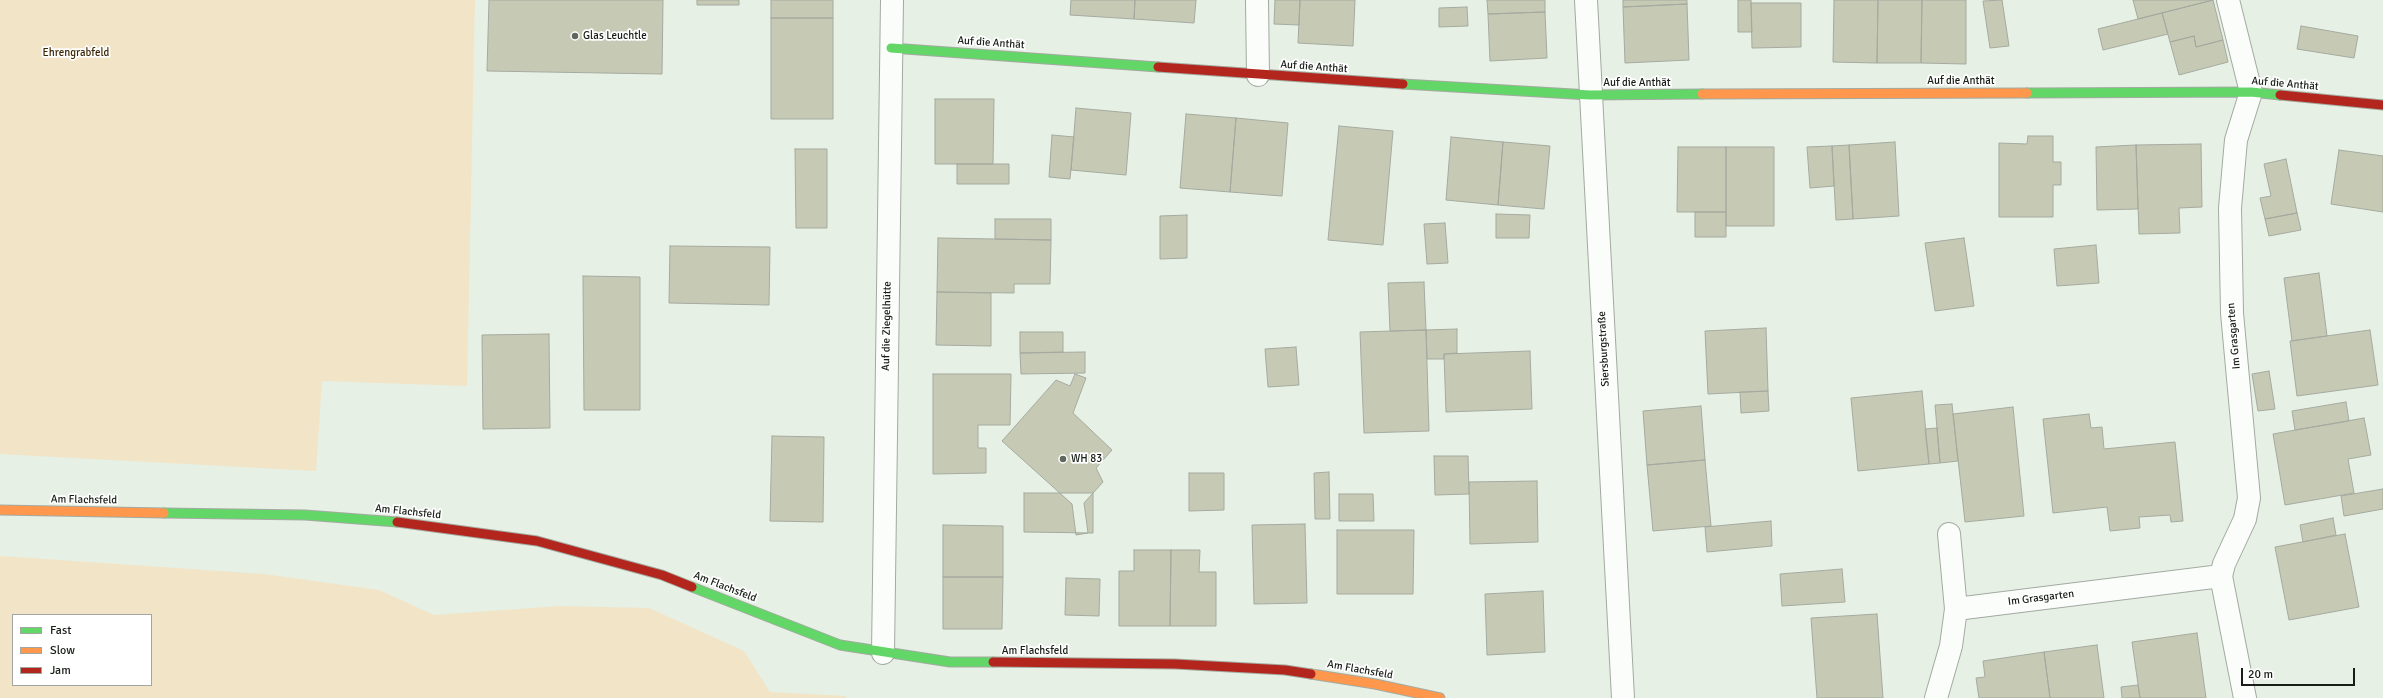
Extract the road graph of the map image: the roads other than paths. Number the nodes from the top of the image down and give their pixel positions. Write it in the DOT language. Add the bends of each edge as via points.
graph roads {
  1 [pos="892,0"];
  2 [pos="1257,0"];
  3 [pos="1586,0"];
  4 [pos="2228,0"];
  5 [pos="891,48"];
  6 [pos="1258,76"];
  7 [pos="2251,92"];
  8 [pos="1590,95"];
  9 [pos="2383,105"];
  10 [pos="0,510"];
  11 [pos="1949,534"];
  12 [pos="2221,576"];
  13 [pos="1956,609"];
  14 [pos="883,653"];
  15 [pos="1440,698"];
  16 [pos="1623,698"];
  17 [pos="1936,698"];
  18 [pos="2246,698"];
  1 -- 5 [label="street, Auf die Ziegelhütte"];
  2 -- 6 [label="street"];
  3 -- 8 [label="street, Siersburgstraße"];
  4 -- 7 [label="street"];
  5 -- 6 [label="street, Auf die Anthät"];
  5 -- 14 [label="street, Auf die Ziegelhütte"];
  6 -- 8 [label="street, Auf die Anthät"];
  7 -- 8 [label="street, Auf die Anthät"];
  7 -- 9 [label="street, Auf die Anthät"];
  7 -- 12 [label="street, Im Grasgarten" via="2236,140 2230,208 2232,313 2249,498 2245,519"];
  8 -- 16 [label="street, Siersburgstraße"];
  10 -- 14 [label="street, Am Flachsfeld" via="304,515 422,524 537,541 662,575 840,645"];
  11 -- 13 [label="street"];
  12 -- 13 [label="street, Im Grasgarten"];
  12 -- 18 [label="street, Im Grasgarten"];
  13 -- 17 [label="street" via="1951,646"];
  14 -- 15 [label="street, Am Flachsfeld" via="950,662 1175,664 1285,670 1375,684"];
}
